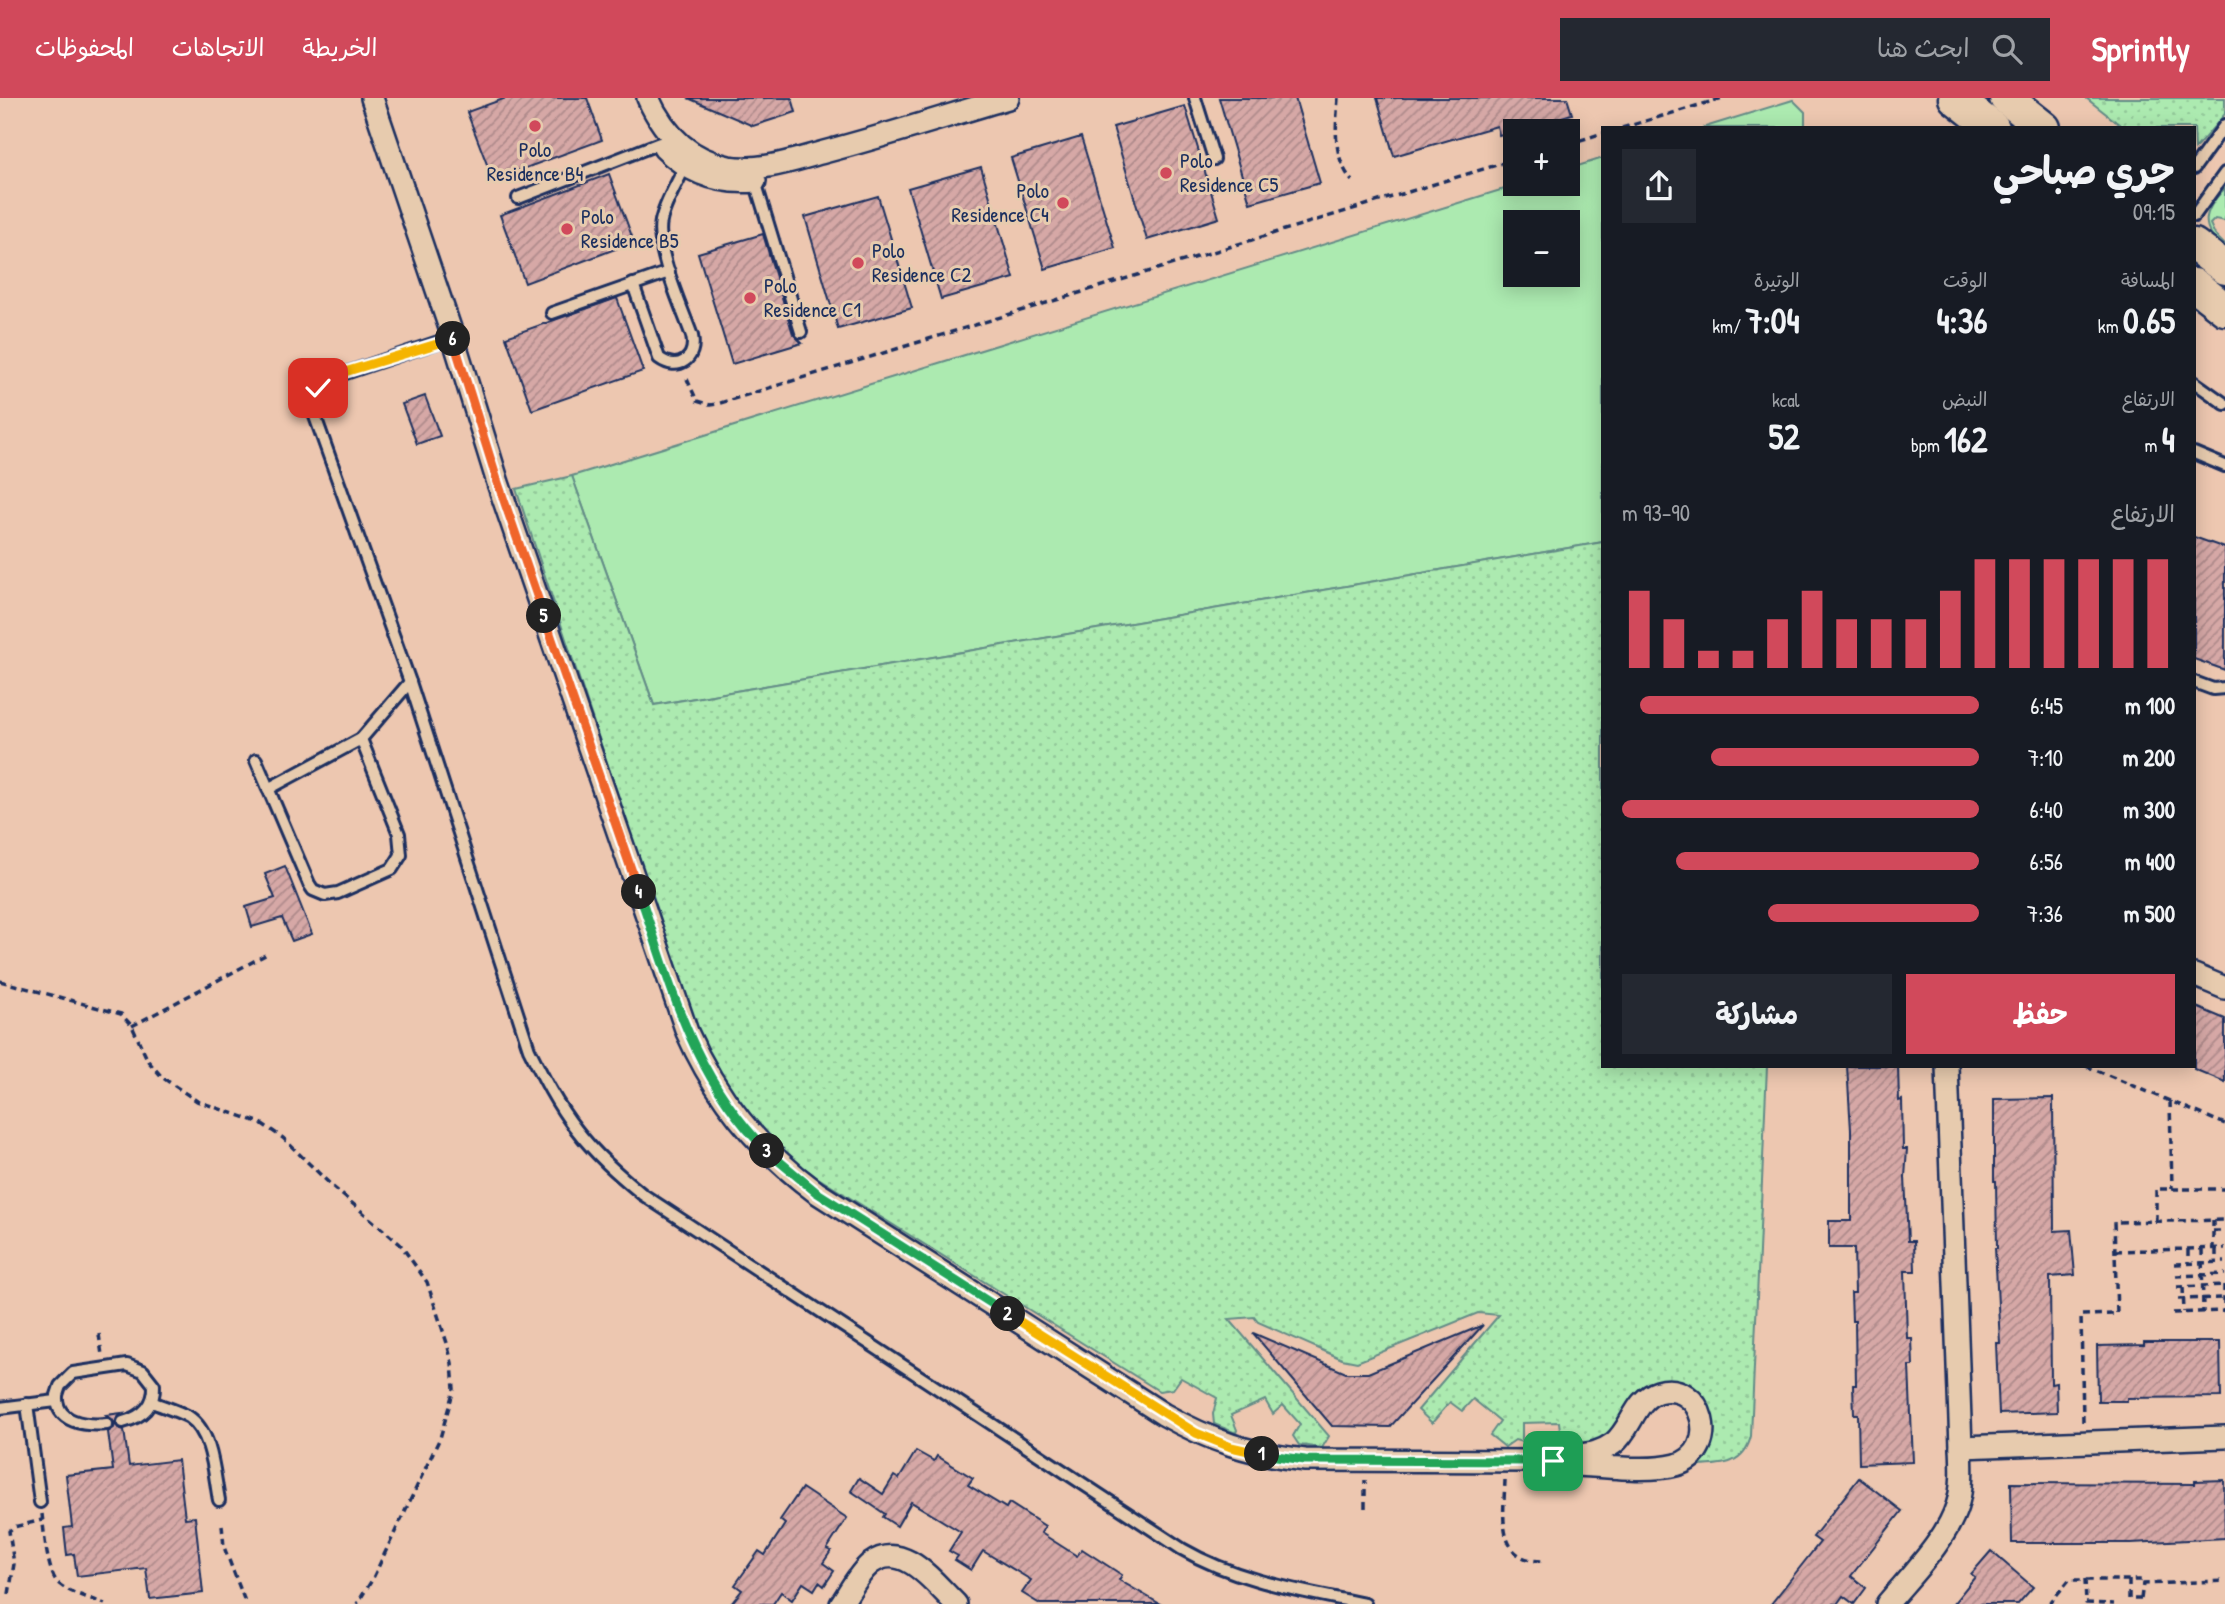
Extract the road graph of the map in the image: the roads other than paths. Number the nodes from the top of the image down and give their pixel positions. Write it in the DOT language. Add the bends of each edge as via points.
graph roads {
  1 [pos="372,98"];
  2 [pos="638,98"];
  3 [pos="648,98"];
  4 [pos="1008,98"];
  5 [pos="1195,98"];
  6 [pos="1955,98"];
  7 [pos="2002,114"];
  8 [pos="2225,125"];
  9 [pos="2038,126"];
  10 [pos="660,143"];
  11 [pos="845,146"];
  12 [pos="1214,159"];
  13 [pos="2196,165"];
  14 [pos="685,166"];
  15 [pos="2225,173"];
  16 [pos="755,181"];
  17 [pos="518,198"];
  18 [pos="2199,200"];
  19 [pos="2196,246"];
  20 [pos="2225,268"];
  21 [pos="670,272"];
  22 [pos="633,285"];
  23 [pos="2196,287"];
  24 [pos="2225,309"];
  25 [pos="552,313"];
  26 [pos="801,332"];
  27 [pos="453,337"];
  28 [pos="2196,383"];
  29 [pos="2225,404"];
  30 [pos="2196,454"];
  31 [pos="2225,466"];
  32 [pos="410,682"];
  33 [pos="2196,683"];
  34 [pos="2225,688"];
  35 [pos="361,739"];
  36 [pos="256,760"];
  37 [pos="268,789"];
  38 [pos="2196,976"];
  39 [pos="2225,988"];
  40 [pos="1947,1068"];
  41 [pos="56,1401"];
  42 [pos="152,1402"];
  43 [pos="27,1404"];
  44 [pos="0,1408"];
  45 [pos="123,1422"];
  46 [pos="107,1424"];
  47 [pos="2225,1437"];
  48 [pos="1961,1447"];
  49 [pos="1553,1461"];
  50 [pos="219,1500"];
  51 [pos="40,1502"];
  52 [pos="841,1604"];
  53 [pos="956,1604"];
  54 [pos="1365,1604"];
  55 [pos="1887,1604"];
  1 -- 27 [label="street"];
  2 -- 10 [label="street"];
  3 -- 11 [label="street" via="670,135 691,153 715,164 756,168"];
  4 -- 11 [label="street"];
  5 -- 12 [label="lane"];
  6 -- 7 [label="street"];
  7 -- 9 [label="street"];
  8 -- 13 [label="lane"];
  10 -- 14 [label="street"];
  10 -- 17 [label="lane"];
  11 -- 16 [label="street"];
  14 -- 16 [label="street" via="712,178"];
  14 -- 21 [label="lane" via="660,223 661,246"];
  15 -- 18 [label="lane"];
  16 -- 26 [label="lane"];
  19 -- 20 [label="street"];
  21 -- 22 [label="lane"];
  21 -- 22 [label="lane" via="694,344 682,363 673,365 659,358"];
  22 -- 25 [label="lane"];
  23 -- 24 [label="street"];
  27 -- 32 [label="lane" via="335,375 325,380 313,398 315,419"];
  27 -- 49 [label="street" via="498,483 687,1032 712,1083 769,1153 816,1192 1196,1433 1231,1447 1305,1460"];
  28 -- 29 [label="lane"];
  30 -- 31 [label="lane"];
  32 -- 35 [label="lane"];
  32 -- 54 [label="lane" via="529,1049 550,1091 607,1164 653,1202 1207,1564 1262,1583"];
  33 -- 34 [label="lane"];
  35 -- 37 [label="lane"];
  35 -- 37 [label="lane" via="402,847 397,863 384,873 332,895 313,890"];
  36 -- 37 [label="lane"];
  38 -- 39 [label="street"];
  40 -- 48 [label="street"];
  41 -- 42 [label="lane" via="60,1386 73,1373 127,1365 144,1371 154,1385"];
  41 -- 43 [label="lane"];
  41 -- 46 [label="lane" via="60,1411 78,1424"];
  42 -- 45 [label="lane" via="141,1414"];
  42 -- 50 [label="lane" via="198,1426 205,1437"];
  43 -- 44 [label="lane"];
  43 -- 51 [label="lane"];
  47 -- 48 [label="street"];
  48 -- 55 [label="street" via="1960,1491 1950,1523"];
  49 -- 49 [label="street" via="1675,1466 1699,1448 1703,1416 1688,1397 1660,1392 1644,1400 1611,1445 1589,1455"];
  52 -- 53 [label="street" via="870,1564 896,1557 909,1561"];
}
